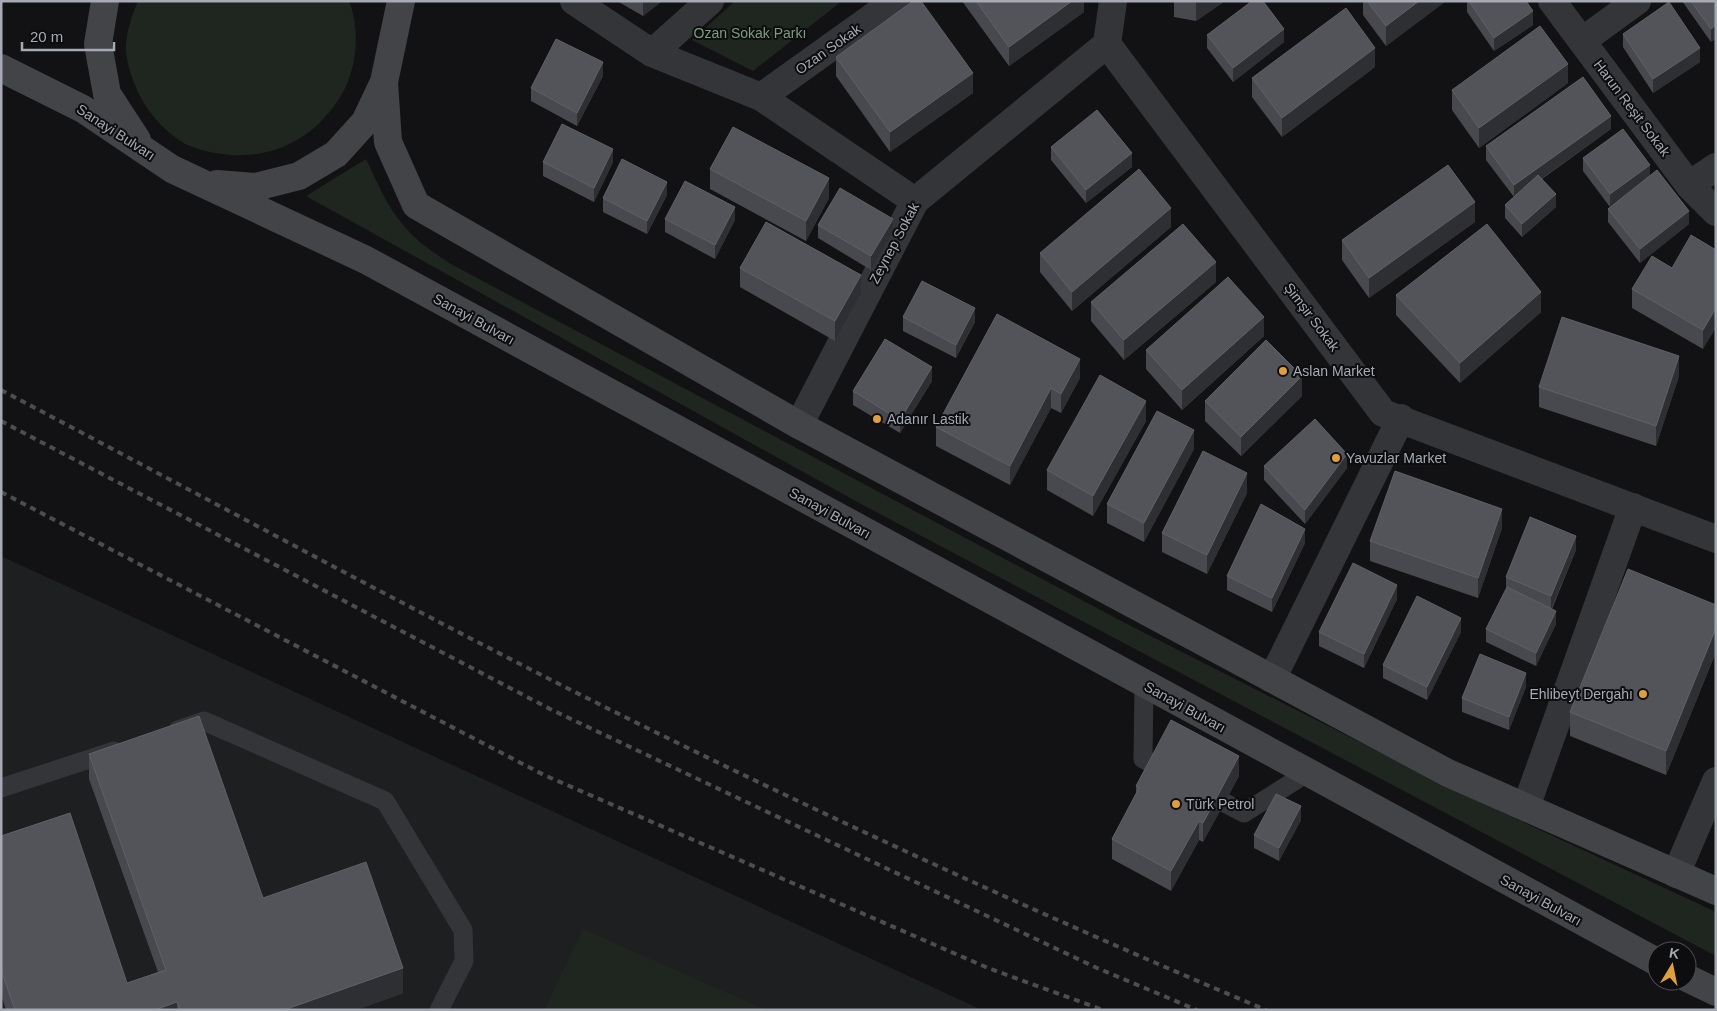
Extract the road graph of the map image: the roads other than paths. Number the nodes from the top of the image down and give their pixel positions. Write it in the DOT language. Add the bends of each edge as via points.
graph roads {
  1 [pos="105,1"];
  2 [pos="381,1"];
  3 [pos="401,1"];
  4 [pos="574,1"];
  5 [pos="710,1"];
  6 [pos="896,1"];
  7 [pos="1113,1"];
  8 [pos="1552,1"];
  9 [pos="1637,1"];
  10 [pos="1582,41"];
  11 [pos="1107,44"];
  12 [pos="652,53"];
  13 [pos="1,68"];
  14 [pos="384,82"];
  15 [pos="761,97"];
  16 [pos="1716,167"];
  17 [pos="172,169"];
  18 [pos="1689,185"];
  19 [pos="915,201"];
  20 [pos="1716,212"];
  21 [pos="1401,418"];
  22 [pos="800,425"];
  23 [pos="1633,507"];
  24 [pos="1716,539"];
  25 [pos="1272,679"];
  26 [pos="1144,684"];
  27 [pos="158,736"];
  28 [pos="130,746"];
  29 [pos="1307,773"];
  30 [pos="1716,781"];
  31 [pos="1,788"];
  32 [pos="1526,807"];
  33 [pos="1676,874"];
  34 [pos="1716,891"];
  35 [pos="1647,957"];
  36 [pos="1697,983"];
  37 [pos="1716,992"];
  38 [pos="439,1010"];
  1 -- 17 [label="main road" via="98,44 107,94 133,137"];
  2 -- 14 [label="main road" via="389,33"];
  3 -- 14 [label="main road"];
  4 -- 12 [label="street"];
  5 -- 12 [label="street"];
  6 -- 15 [label="street, Ozan Sokak"];
  7 -- 11 [label="street"];
  8 -- 10 [label="street, Harun Reşit Sokak"];
  9 -- 10 [label="street"];
  10 -- 18 [label="street, Harun Reşit Sokak"];
  11 -- 19 [label="street, Zeynep Sokak"];
  11 -- 21 [label="street, Şimşir Sokak" via="1383,413"];
  12 -- 15 [label="street"];
  13 -- 17 [label="main road, Sanayi Bulvarı" via="83,109"];
  14 -- 17 [label="main road" via="360,128 336,154 299,176 256,187 213,184"];
  14 -- 22 [label="main road" via="388,142 416,206"];
  15 -- 19 [label="street"];
  16 -- 18 [label="street"];
  17 -- 26 [label="main road, Sanayi Bulvarı" via="366,260"];
  18 -- 20 [label="street, Harun Reşit Sokak"];
  19 -- 22 [label="street, Zeynep Sokak"];
  21 -- 23 [label="street, Şimşir Sokak"];
  21 -- 25 [label="street"];
  22 -- 25 [label="main road"];
  23 -- 24 [label="street, Şimşir Sokak"];
  23 -- 32 [label="street"];
  25 -- 32 [label="main road" via="1448,773"];
  26 -- 29 [label="main road, Sanayi Bulvarı"];
  26 -- 29 [label="lane" via="1144,759 1152,764 1244,813"];
  27 -- 38 [label="lane" via="204,721 385,801 463,930 464,961"];
  28 -- 31 [label="lane"];
  29 -- 35 [label="main road, Sanayi Bulvarı"];
  30 -- 33 [label="street"];
  32 -- 33 [label="main road"];
  33 -- 34 [label="main road"];
  36 -- 37 [label="main road"];
}
